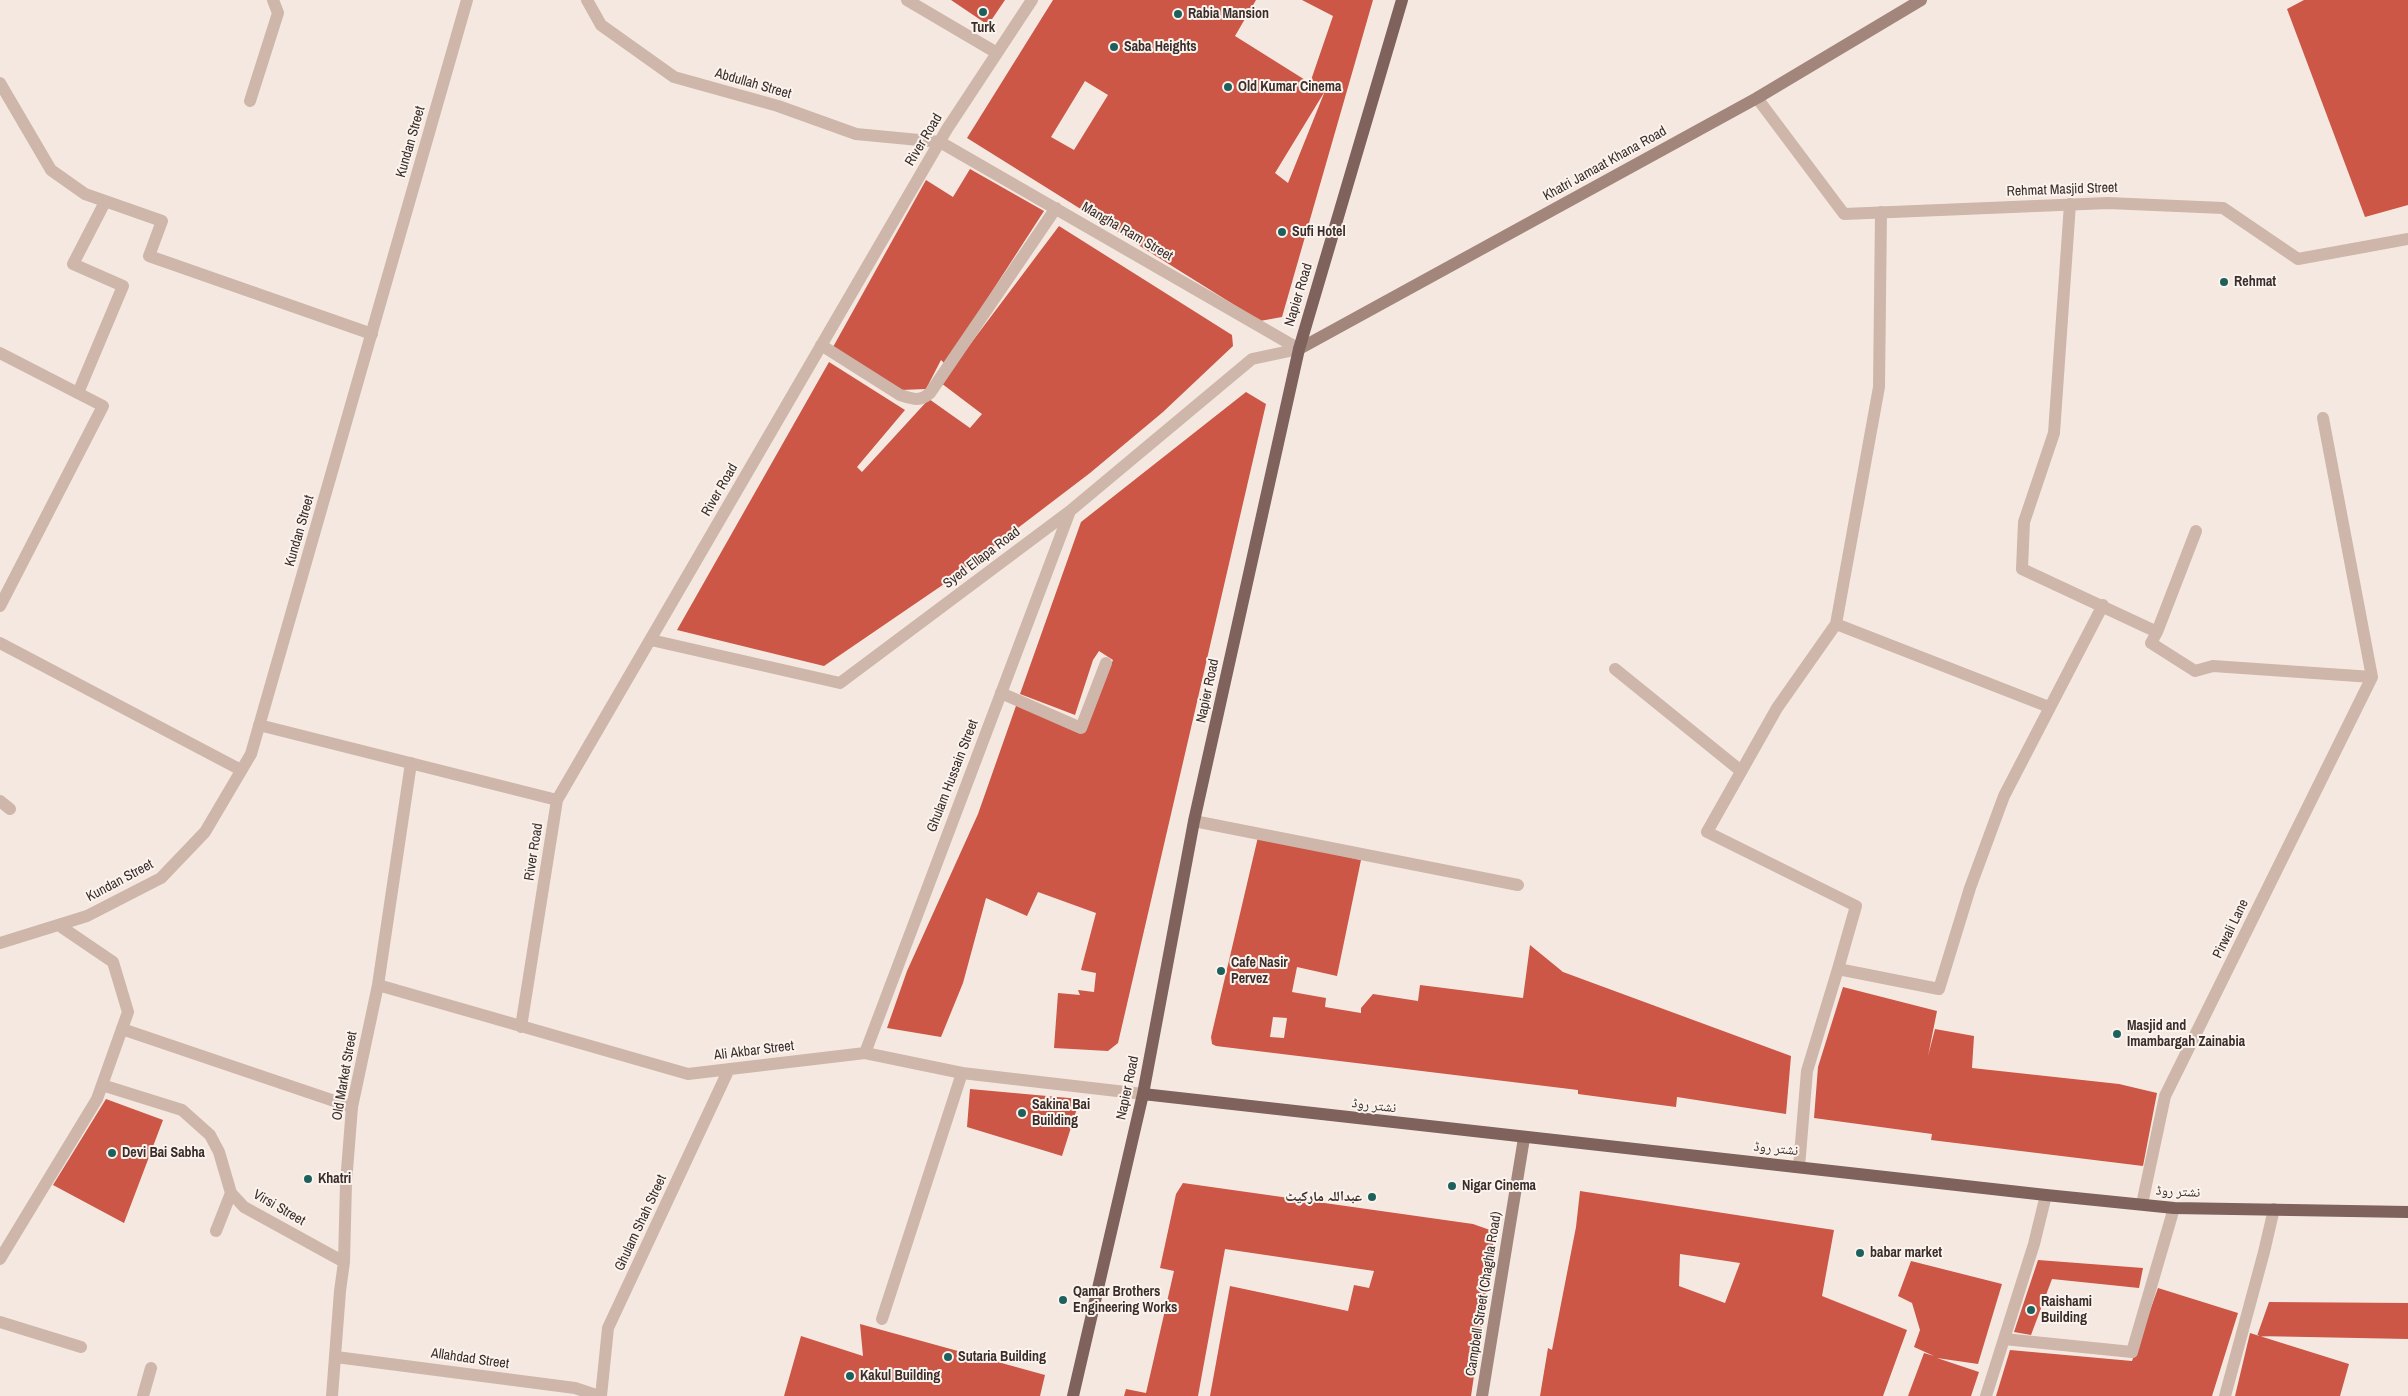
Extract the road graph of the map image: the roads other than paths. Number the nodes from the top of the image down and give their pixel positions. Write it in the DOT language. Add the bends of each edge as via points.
graph roads {
  1 [pos="273,0"];
  2 [pos="467,0"];
  3 [pos="586,0"];
  4 [pos="907,0"];
  5 [pos="1032,0"];
  6 [pos="1402,0"];
  7 [pos="1921,0"];
  8 [pos="997,53"];
  9 [pos="0,83"];
  10 [pos="1757,98"];
  11 [pos="250,102"];
  12 [pos="940,142"];
  13 [pos="105,202"];
  14 [pos="2070,204"];
  15 [pos="1056,208"];
  16 [pos="1881,212"];
  17 [pos="2408,239"];
  18 [pos="372,334"];
  19 [pos="821,346"];
  20 [pos="1298,349"];
  21 [pos="0,353"];
  22 [pos="78,393"];
  23 [pos="2323,418"];
  24 [pos="1070,510"];
  25 [pos="2196,531"];
  26 [pos="2103,605"];
  27 [pos="0,606"];
  28 [pos="1836,624"];
  29 [pos="2157,632"];
  30 [pos="650,640"];
  31 [pos="0,642"];
  32 [pos="1106,663"];
  33 [pos="1616,669"];
  34 [pos="2372,676"];
  35 [pos="1001,693"];
  36 [pos="2050,708"];
  37 [pos="260,725"];
  38 [pos="411,763"];
  39 [pos="242,770"];
  40 [pos="1742,772"];
  41 [pos="557,800"];
  42 [pos="0,801"];
  43 [pos="10,810"];
  44 [pos="1194,821"];
  45 [pos="1518,885"];
  46 [pos="60,926"];
  47 [pos="0,943"];
  48 [pos="1838,970"];
  49 [pos="378,985"];
  50 [pos="521,1027"];
  51 [pos="122,1029"];
  52 [pos="865,1052"];
  53 [pos="729,1069"];
  54 [pos="962,1073"];
  55 [pos="102,1085"];
  56 [pos="1143,1094"];
  57 [pos="352,1107"];
  58 [pos="1524,1138"];
  59 [pos="1799,1167"];
  60 [pos="231,1193"];
  61 [pos="2046,1195"];
  62 [pos="2142,1204"];
  63 [pos="2174,1208"];
  64 [pos="2274,1209"];
  65 [pos="2408,1212"];
  66 [pos="216,1231"];
  67 [pos="0,1259"];
  68 [pos="344,1262"];
  69 [pos="882,1319"];
  70 [pos="0,1322"];
  71 [pos="2004,1339"];
  72 [pos="81,1347"];
  73 [pos="336,1357"];
  74 [pos="151,1368"];
  75 [pos="143,1396"];
  76 [pos="332,1396"];
  77 [pos="600,1396"];
  78 [pos="1073,1396"];
  79 [pos="1482,1396"];
  80 [pos="1986,1396"];
  81 [pos="2225,1396"];
  1 -- 11 [label="street" via="278,13"];
  2 -- 18 [label="street, Kundan Street"];
  3 -- 12 [label="street, Abdullah Street" via="601,25 674,77 778,106 856,134"];
  4 -- 8 [label="street"];
  5 -- 8 [label="street, River Road"];
  6 -- 20 [label="main road, Napier Road"];
  7 -- 10 [label="street, Khatri Jamaat Khana Road"];
  8 -- 12 [label="street, River Road"];
  9 -- 13 [label="street" via="51,170 85,194"];
  10 -- 16 [label="street, Rehmat Masjid Street" via="1844,214"];
  10 -- 20 [label="street, Khatri Jamaat Khana Road"];
  12 -- 15 [label="street, Mangha Ram Street"];
  12 -- 19 [label="street, River Road"];
  13 -- 18 [label="street" via="162,221 149,256"];
  13 -- 22 [label="street" via="73,264 123,286"];
  14 -- 16 [label="street, Rehmat Masjid Street"];
  14 -- 17 [label="street, Rehmat Masjid Street" via="2223,208 2298,260"];
  14 -- 26 [label="street" via="2054,433 2024,522 2022,568"];
  15 -- 19 [label="street" via="924,398 915,400 900,395"];
  15 -- 20 [label="street, Mangha Ram Street"];
  16 -- 28 [label="street" via="1879,388"];
  18 -- 37 [label="street, Kundan Street"];
  19 -- 30 [label="street, River Road"];
  20 -- 24 [label="street, Syed Ellapa Road" via="1252,360"];
  20 -- 44 [label="main road, Napier Road"];
  21 -- 22 [label="street"];
  22 -- 27 [label="street" via="103,406"];
  23 -- 34 [label="street"];
  24 -- 30 [label="street, Syed Ellapa Road" via="840,683"];
  24 -- 35 [label="street, Ghulam Hussain Street"];
  25 -- 29 [label="street"];
  26 -- 29 [label="street"];
  26 -- 36 [label="street"];
  28 -- 36 [label="street"];
  28 -- 40 [label="street" via="1777,708"];
  29 -- 34 [label="street" via="2151,643 2195,671 2213,666"];
  30 -- 41 [label="street, River Road"];
  31 -- 39 [label="street"];
  32 -- 35 [label="street" via="1081,728"];
  33 -- 40 [label="street"];
  34 -- 62 [label="street, Pirwali Lane" via="2165,1096"];
  35 -- 52 [label="street, Ghulam Hussain Street"];
  36 -- 48 [label="street" via="2004,796 1970,888 1939,989"];
  37 -- 38 [label="street"];
  37 -- 39 [label="street, Kundan Street"];
  38 -- 41 [label="street"];
  38 -- 49 [label="street, Old Market Street"];
  39 -- 46 [label="street, Kundan Street" via="205,832 161,878 87,916"];
  40 -- 48 [label="street" via="1707,832 1856,906"];
  41 -- 50 [label="street, River Road"];
  42 -- 43 [label="street"];
  44 -- 45 [label="street"];
  44 -- 56 [label="main road, Napier Road"];
  46 -- 47 [label="street, Kundan Street"];
  46 -- 51 [label="street" via="113,962 128,1012"];
  48 -- 59 [label="street" via="1808,1071"];
  49 -- 50 [label="street, Ali Akbar Street"];
  49 -- 57 [label="street, Old Market Street"];
  50 -- 53 [label="street, Ali Akbar Street" via="688,1074"];
  51 -- 55 [label="street"];
  51 -- 57 [label="street"];
  52 -- 53 [label="street, Ali Akbar Street"];
  52 -- 54 [label="street, Ali Akbar Street"];
  53 -- 77 [label="street, Ghulam Shah Street" via="608,1328"];
  54 -- 56 [label="street, Ali Akbar Street"];
  54 -- 69 [label="street"];
  55 -- 60 [label="street" via="182,1110 210,1135 219,1152"];
  55 -- 67 [label="street" via="97,1099"];
  56 -- 58 [label="main road, نشتر روڈ"];
  56 -- 78 [label="main road, Napier Road"];
  57 -- 68 [label="street, Old Market Street"];
  58 -- 59 [label="main road, نشتر روڈ"];
  58 -- 79 [label="street, Campbell Street (Chaghla Road)"];
  59 -- 61 [label="main road, نشتر روڈ"];
  60 -- 66 [label="street"];
  60 -- 68 [label="street, Virsi Street" via="244,1207"];
  61 -- 62 [label="main road, نشتر روڈ"];
  61 -- 71 [label="street"];
  62 -- 63 [label="main road, نشتر روڈ"];
  63 -- 64 [label="main road, نشتر روڈ"];
  63 -- 71 [label="street" via="2132,1352"];
  64 -- 65 [label="main road, نشتر روڈ"];
  64 -- 81 [label="street"];
  68 -- 73 [label="street, Old Market Street"];
  70 -- 72 [label="street"];
  71 -- 80 [label="street"];
  73 -- 76 [label="street, Old Market Street"];
  73 -- 77 [label="street, Allahdad Street" via="575,1388"];
  74 -- 75 [label="street"];
}
